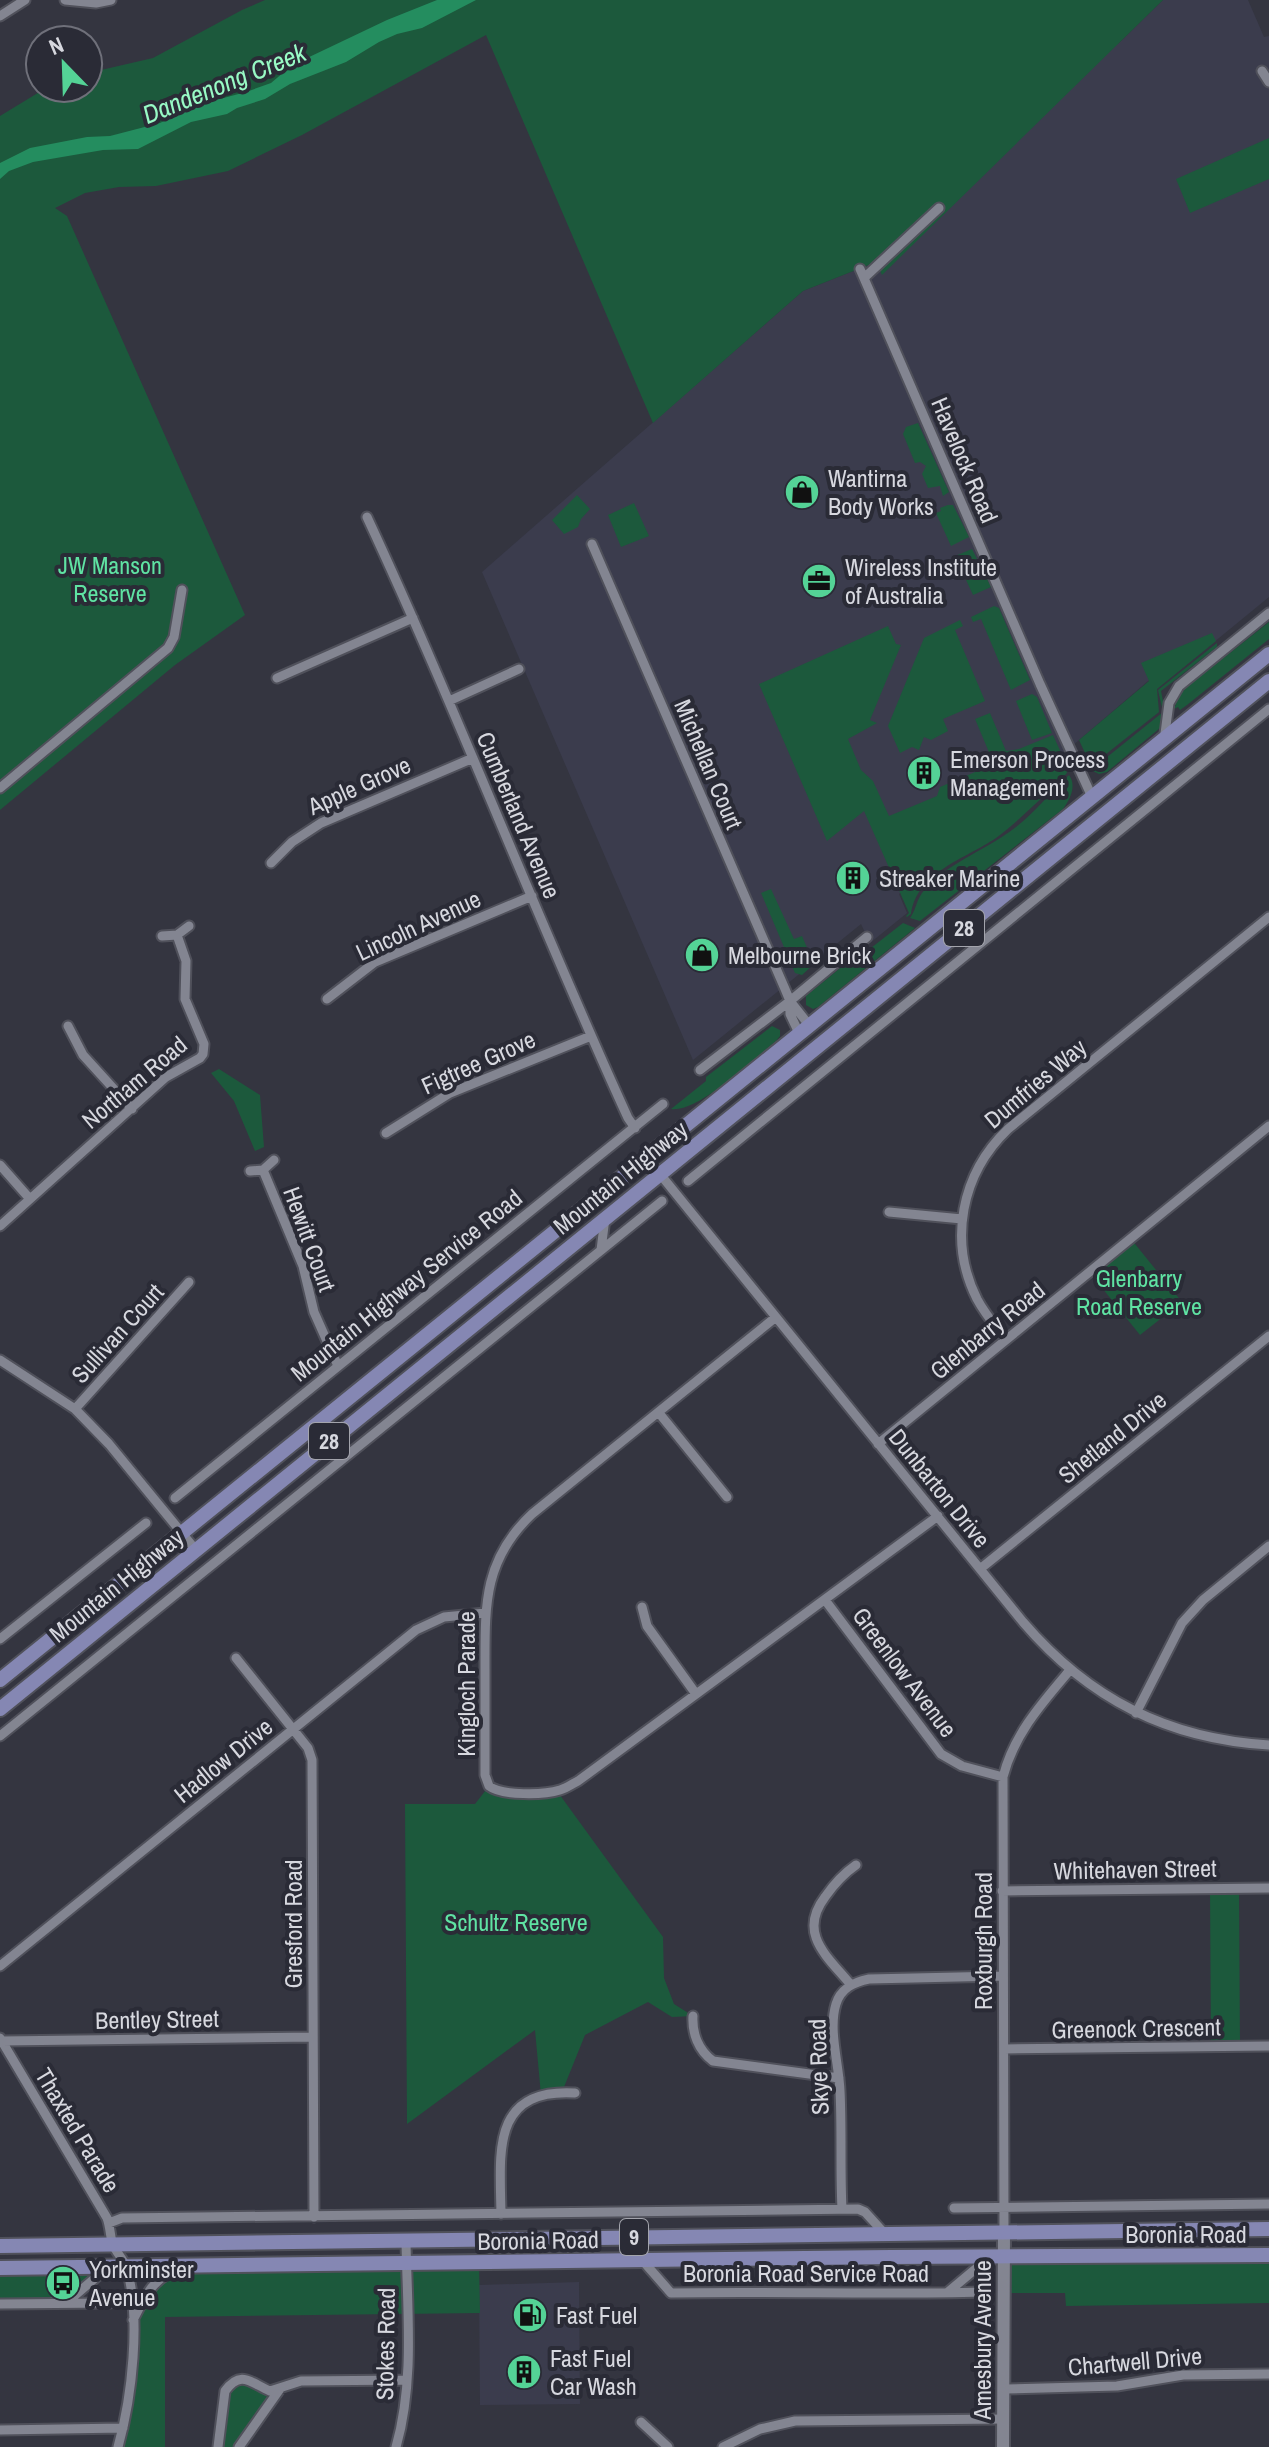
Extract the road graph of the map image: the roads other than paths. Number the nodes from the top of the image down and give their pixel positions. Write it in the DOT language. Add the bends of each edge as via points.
graph roads {
  1 [pos="25,0"];
  2 [pos="65,0"];
  3 [pos="111,0"];
  4 [pos="0,16"];
  5 [pos="1262,71"];
  6 [pos="1269,82"];
  7 [pos="939,208"];
  8 [pos="367,517"];
  9 [pos="592,544"];
  10 [pos="182,590"];
  11 [pos="1269,613"];
  12 [pos="413,618"];
  13 [pos="1269,654"];
  14 [pos="519,669"];
  15 [pos="277,678"];
  16 [pos="1269,681"];
  17 [pos="449,701"];
  18 [pos="1269,709"];
  19 [pos="1164,741"];
  20 [pos="473,758"];
  21 [pos="0,788"];
  22 [pos="1093,799"];
  23 [pos="1105,814"];
  24 [pos="271,863"];
  25 [pos="532,896"];
  26 [pos="1269,917"];
  27 [pos="189,926"];
  28 [pos="177,935"];
  29 [pos="162,936"];
  30 [pos="867,937"];
  31 [pos="327,999"];
  32 [pos="790,1001"];
  33 [pos="68,1026"];
  34 [pos="804,1029"];
  35 [pos="591,1036"];
  36 [pos="817,1046"];
  37 [pos="700,1070"];
  38 [pos="663,1104"];
  39 [pos="132,1109"];
  40 [pos="1269,1126"];
  41 [pos="635,1128"];
  42 [pos="386,1133"];
  43 [pos="647,1158"];
  44 [pos="274,1160"];
  45 [pos="0,1165"];
  46 [pos="263,1170"];
  47 [pos="250,1171"];
  48 [pos="659,1174"];
  49 [pos="688,1181"];
  50 [pos="30,1199"];
  51 [pos="662,1201"];
  52 [pos="889,1212"];
  53 [pos="605,1217"];
  54 [pos="962,1219"];
  55 [pos="0,1226"];
  56 [pos="601,1250"];
  57 [pos="525,1254"];
  58 [pos="557,1256"];
  59 [pos="189,1282"];
  60 [pos="776,1317"];
  61 [pos="1269,1336"];
  62 [pos="1006,1340"];
  63 [pos="0,1360"];
  64 [pos="338,1366"];
  65 [pos="75,1409"];
  66 [pos="659,1413"];
  67 [pos="878,1444"];
  68 [pos="727,1497"];
  69 [pos="175,1498"];
  70 [pos="938,1516"];
  71 [pos="146,1523"];
  72 [pos="182,1534"];
  73 [pos="1269,1546"];
  74 [pos="195,1549"];
  75 [pos="980,1569"];
  76 [pos="825,1600"];
  77 [pos="642,1607"];
  78 [pos="485,1613"];
  79 [pos="0,1639"];
  80 [pos="236,1658"];
  81 [pos="1070,1670"];
  82 [pos="0,1680"];
  83 [pos="696,1694"];
  84 [pos="0,1709"];
  85 [pos="1136,1713"];
  86 [pos="293,1729"];
  87 [pos="0,1736"];
  88 [pos="1269,1745"];
  89 [pos="1003,1777"];
  90 [pos="856,1865"];
  91 [pos="1269,1888"];
  92 [pos="1002,1891"];
  93 [pos="0,1966"];
  94 [pos="1002,1976"];
  95 [pos="851,1985"];
  96 [pos="693,2016"];
  97 [pos="313,2037"];
  98 [pos="1,2040"];
  99 [pos="1269,2046"];
  100 [pos="1004,2049"];
  101 [pos="839,2078"];
  102 [pos="575,2093"];
  103 [pos="1269,2204"];
  104 [pos="954,2208"];
  105 [pos="1004,2208"];
  106 [pos="842,2209"];
  107 [pos="501,2214"];
  108 [pos="314,2217"];
  109 [pos="109,2223"];
  110 [pos="1269,2229"];
  111 [pos="1004,2233"];
  112 [pos="885,2234"];
  113 [pos="406,2241"];
  114 [pos="113,2245"];
  115 [pos="0,2246"];
  116 [pos="1269,2255"];
  117 [pos="997,2256"];
  118 [pos="643,2261"];
  119 [pos="406,2263"];
  120 [pos="126,2266"];
  121 [pos="191,2266"];
  122 [pos="108,2267"];
  123 [pos="0,2268"];
  124 [pos="983,2292"];
  125 [pos="947,2293"];
  126 [pos="66,2303"];
  127 [pos="110,2303"];
  128 [pos="0,2304"];
  129 [pos="133,2322"];
  130 [pos="1269,2374"];
  131 [pos="407,2380"];
  132 [pos="280,2389"];
  133 [pos="1005,2389"];
  134 [pos="1004,2419"];
  135 [pos="641,2422"];
  136 [pos="123,2428"];
  137 [pos="0,2430"];
  138 [pos="118,2447"];
  139 [pos="218,2447"];
  140 [pos="239,2447"];
  141 [pos="396,2447"];
  142 [pos="668,2447"];
  143 [pos="723,2447"];
  144 [pos="1003,2447"];
  1 -- 4 [label="street"];
  2 -- 3 [label="street"];
  5 -- 6 [label="street"];
  7 -- 22 [label="street, Havelock Road" via="862,273"];
  8 -- 12 [label="street, Cumberland Avenue"];
  9 -- 32 [label="street, Michellan Court"];
  10 -- 21 [label="street" via="168,648"];
  11 -- 19 [label="street" via="1179,686 1169,703"];
  12 -- 15 [label="street"];
  12 -- 17 [label="street, Cumberland Avenue"];
  13 -- 19 [label="main road, Mountain Highway / 28"];
  14 -- 17 [label="street"];
  16 -- 23 [label="main road, Mountain Highway / 28"];
  17 -- 20 [label="street, Cumberland Avenue"];
  18 -- 49 [label="street"];
  19 -- 22 [label="main road, Mountain Highway / 28"];
  20 -- 24 [label="street, Apple Grove" via="321,823"];
  20 -- 25 [label="street, Cumberland Avenue"];
  22 -- 23 [label="main road"];
  22 -- 34 [label="main road, Mountain Highway / 28"];
  23 -- 36 [label="main road, Mountain Highway / 28"];
  25 -- 31 [label="street, Lincoln Avenue" via="375,962"];
  25 -- 35 [label="street, Cumberland Avenue"];
  26 -- 54 [label="street, Dumfries Way" via="998,1139 970,1184"];
  27 -- 28 [label="street"];
  28 -- 29 [label="street"];
  28 -- 39 [label="street, Northam Road" via="186,961 185,999 204,1044 203,1054 174,1071"];
  30 -- 32 [label="street"];
  32 -- 34 [label="street, Michellan Court" via="790,1014"];
  32 -- 37 [label="street"];
  33 -- 39 [label="street" via="83,1055"];
  34 -- 36 [label="main road"];
  34 -- 43 [label="main road, Mountain Highway / 28"];
  35 -- 41 [label="street, Cumberland Avenue"];
  35 -- 42 [label="street, Figtree Grove" via="450,1093"];
  36 -- 48 [label="main road, Mountain Highway / 28"];
  38 -- 41 [label="street, Mountain Highway Service Road"];
  39 -- 50 [label="street, Northam Road"];
  40 -- 62 [label="street, Glenbarry Road"];
  41 -- 64 [label="street, Mountain Highway Service Road"];
  43 -- 48 [label="street, Dunbarton Drive"];
  43 -- 57 [label="main road, Mountain Highway / 28"];
  44 -- 46 [label="street, Hewitt Court"];
  45 -- 50 [label="street"];
  46 -- 47 [label="street, Hewitt Court"];
  46 -- 64 [label="street, Hewitt Court"];
  48 -- 53 [label="main road, Mountain Highway / 28"];
  48 -- 60 [label="street, Dunbarton Drive"];
  50 -- 55 [label="street, Northam Road"];
  51 -- 56 [label="street"];
  52 -- 54 [label="street"];
  53 -- 56 [label="street"];
  53 -- 58 [label="main road, Mountain Highway / 28"];
  54 -- 62 [label="street, Dumfries Way" via="963,1255 972,1289"];
  56 -- 87 [label="street, Mountain Highway"];
  57 -- 58 [label="main road" via="536,1261"];
  57 -- 72 [label="main road, Mountain Highway / 28"];
  58 -- 74 [label="main road, Mountain Highway / 28"];
  59 -- 65 [label="street, Sullivan Court"];
  60 -- 66 [label="street, Kingloch Parade"];
  60 -- 67 [label="street, Dunbarton Drive"];
  61 -- 75 [label="street, Shetland Drive"];
  62 -- 67 [label="street, Glenbarry Road"];
  63 -- 65 [label="street"];
  64 -- 69 [label="street, Mountain Highway Service Road"];
  65 -- 72 [label="street"];
  66 -- 68 [label="street"];
  66 -- 78 [label="street, Kingloch Parade" via="518,1528 492,1572"];
  67 -- 70 [label="street, Dunbarton Drive"];
  70 -- 75 [label="street, Dunbarton Drive"];
  70 -- 76 [label="street, Kingloch Parade"];
  71 -- 79 [label="street, Mountain Highway"];
  72 -- 74 [label="street"];
  72 -- 82 [label="main road, Mountain Highway / 28"];
  73 -- 85 [label="street" via="1182,1623"];
  74 -- 84 [label="main road, Mountain Highway / 28"];
  75 -- 81 [label="street, Dunbarton Drive"];
  76 -- 83 [label="street, Kingloch Parade"];
  76 -- 89 [label="street, Greenlow Avenue" via="941,1754"];
  77 -- 83 [label="street" via="647,1626"];
  78 -- 83 [label="street, Kingloch Parade" via="485,1775 499,1792 566,1787"];
  78 -- 86 [label="street, Hadlow Drive" via="454,1615 416,1630"];
  80 -- 86 [label="street, Gresford Road"];
  81 -- 85 [label="street, Dunbarton Drive"];
  81 -- 89 [label="street, Roxburgh Road" via="1020,1734"];
  85 -- 88 [label="street, Dunbarton Drive" via="1190,1733"];
  86 -- 93 [label="street, Hadlow Drive"];
  86 -- 97 [label="street, Gresford Road" via="312,1760"];
  89 -- 92 [label="street, Roxburgh Road"];
  90 -- 95 [label="street" via="840,1876 813,1918 820,1948"];
  91 -- 92 [label="street, Whitehaven Street"];
  92 -- 94 [label="street, Roxburgh Road"];
  94 -- 95 [label="street" via="879,1978"];
  94 -- 100 [label="street, Roxburgh Road"];
  95 -- 101 [label="street, Skye Road" via="834,2014"];
  96 -- 101 [label="street" via="703,2053 713,2061"];
  97 -- 98 [label="street, Bentley Street"];
  97 -- 108 [label="street, Gresford Road"];
  98 -- 109 [label="street, Thaxted Parade"];
  99 -- 100 [label="street, Greenock Crescent"];
  100 -- 105 [label="street, Roxburgh Road"];
  101 -- 106 [label="street, Skye Road"];
  102 -- 107 [label="street" via="534,2097 509,2118 502,2142"];
  103 -- 105 [label="street"];
  104 -- 105 [label="street"];
  105 -- 111 [label="street, Roxburgh Road"];
  106 -- 107 [label="street, Boronia Road"];
  106 -- 112 [label="street, Boronia Road" via="863,2211"];
  107 -- 108 [label="street, Boronia Road"];
  108 -- 109 [label="street, Boronia Road" via="122,2218"];
  109 -- 114 [label="street, Thaxted Parade"];
  110 -- 111 [label="main road, Boronia Road / 9"];
  111 -- 112 [label="main road, Boronia Road / 9"];
  111 -- 117 [label="street, Amesbury Avenue"];
  112 -- 113 [label="main road, Boronia Road / 9"];
  113 -- 114 [label="main road, Boronia Road / 9"];
  113 -- 119 [label="street, Stokes Road"];
  114 -- 115 [label="main road, Boronia Road / 9"];
  114 -- 120 [label="street"];
  116 -- 117 [label="main road, Boronia Road / 9"];
  117 -- 118 [label="main road, Boronia Road / 9"];
  117 -- 125 [label="street"];
  117 -- 133 [label="street, Amesbury Avenue"];
  118 -- 119 [label="main road, Boronia Road / 9"];
  118 -- 125 [label="street, Boronia Road Service Road" via="671,2293"];
  119 -- 121 [label="main road, Boronia Road / 9"];
  119 -- 131 [label="street, Stokes Road"];
  120 -- 121 [label="main road, Boronia Road / 9"];
  120 -- 122 [label="main road, Boronia Road / 9"];
  120 -- 129 [label="street"];
  121 -- 129 [label="street" via="156,2281"];
  122 -- 123 [label="main road, Boronia Road / 9"];
  122 -- 126 [label="street"];
  124 -- 125 [label="street, Boronia Road Service Road"];
  126 -- 127 [label="street"];
  126 -- 128 [label="street"];
  129 -- 136 [label="street"];
  130 -- 133 [label="street, Chartwell Drive"];
  131 -- 132 [label="street" via="301,2381"];
  131 -- 141 [label="street, Stokes Road"];
  132 -- 139 [label="street" via="267,2391 246,2379 229,2385"];
  132 -- 140 [label="street"];
  133 -- 134 [label="street, Amesbury Avenue"];
  134 -- 143 [label="street" via="795,2421 760,2429"];
  134 -- 144 [label="street, Amesbury Avenue"];
  135 -- 142 [label="street"];
  136 -- 137 [label="street"];
  136 -- 138 [label="street"];
}
